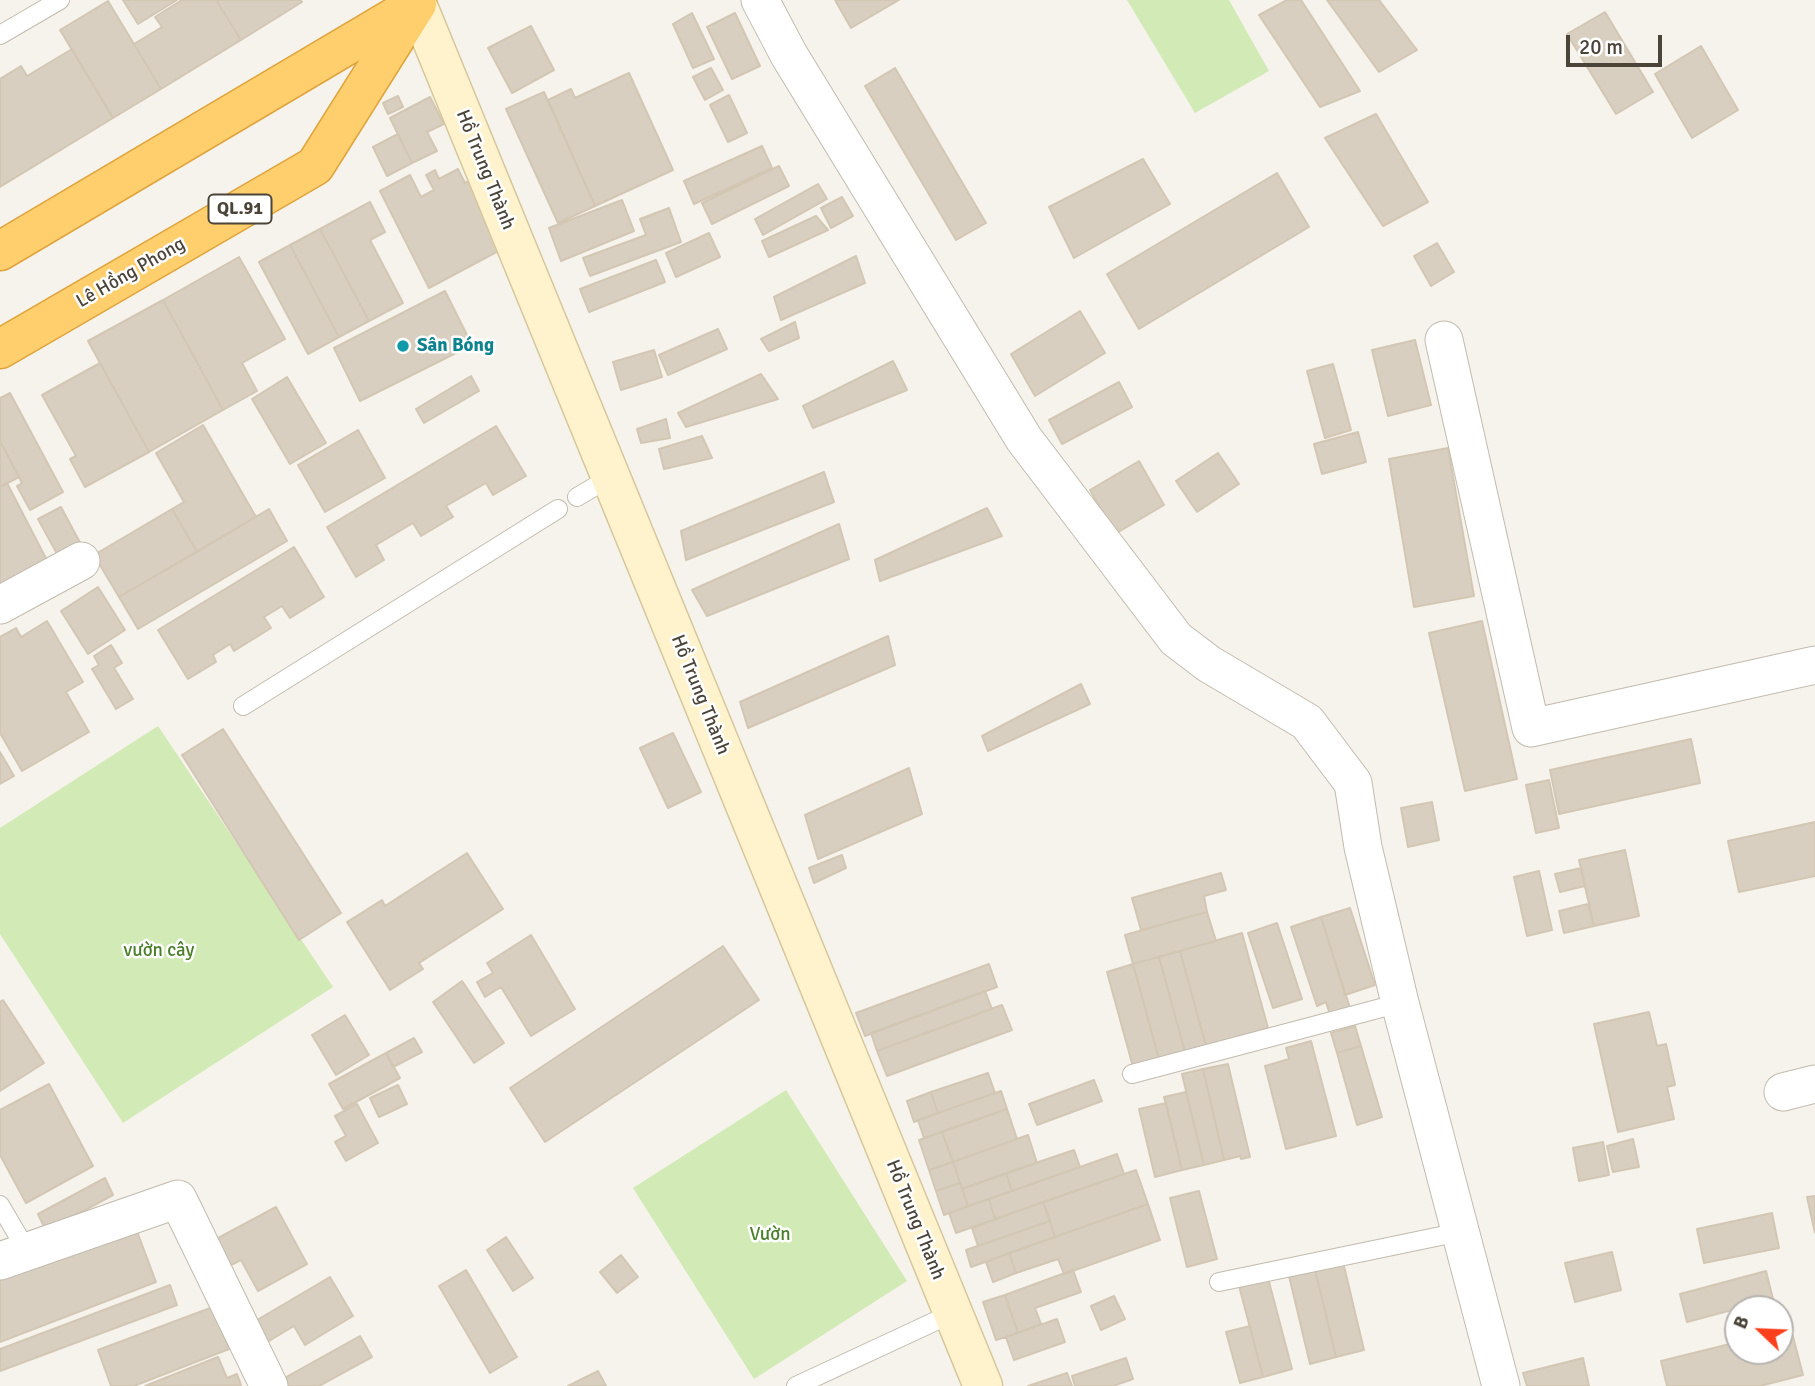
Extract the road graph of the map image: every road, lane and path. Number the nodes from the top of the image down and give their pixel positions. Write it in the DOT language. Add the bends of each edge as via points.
graph roads {
  1 [pos="60,0"];
  2 [pos="760,0"];
  3 [pos="421,2"];
  4 [pos="0,35"];
  5 [pos="0,251"];
  6 [pos="1444,341"];
  7 [pos="0,349"];
  8 [pos="611,477"];
  9 [pos="577,497"];
  10 [pos="558,509"];
  11 [pos="81,561"];
  12 [pos="0,605"];
  13 [pos="1815,665"];
  14 [pos="243,706"];
  15 [pos="1400,1003"];
  16 [pos="1132,1074"];
  17 [pos="0,1205"];
  18 [pos="1460,1232"];
  19 [pos="13,1256"];
  20 [pos="1219,1282"];
  21 [pos="953,1313"];
  22 [pos="269,1386"];
  23 [pos="796,1386"];
  24 [pos="983,1386"];
  25 [pos="1501,1386"];
  1 -- 4 [label="lane"];
  2 -- 15 [label="street" via="1024,439 1176,639 1307,722 1353,783 1363,847"];
  3 -- 5 [label="highway"];
  3 -- 7 [label="highway, Lê Hồng Phong / QL.91" via="315,166"];
  3 -- 8 [label="street, Hồ Trung Thành"];
  6 -- 13 [label="street" via="1531,727"];
  8 -- 9 [label="lane"];
  8 -- 21 [label="street, Hồ Trung Thành"];
  10 -- 14 [label="lane"];
  11 -- 12 [label="street"];
  15 -- 16 [label="lane"];
  15 -- 18 [label="street"];
  17 -- 19 [label="lane"];
  18 -- 20 [label="lane"];
  18 -- 25 [label="street"];
  19 -- 22 [label="street" via="178,1199"];
  21 -- 23 [label="lane"];
  21 -- 24 [label="street, Hồ Trung Thành"];
}
